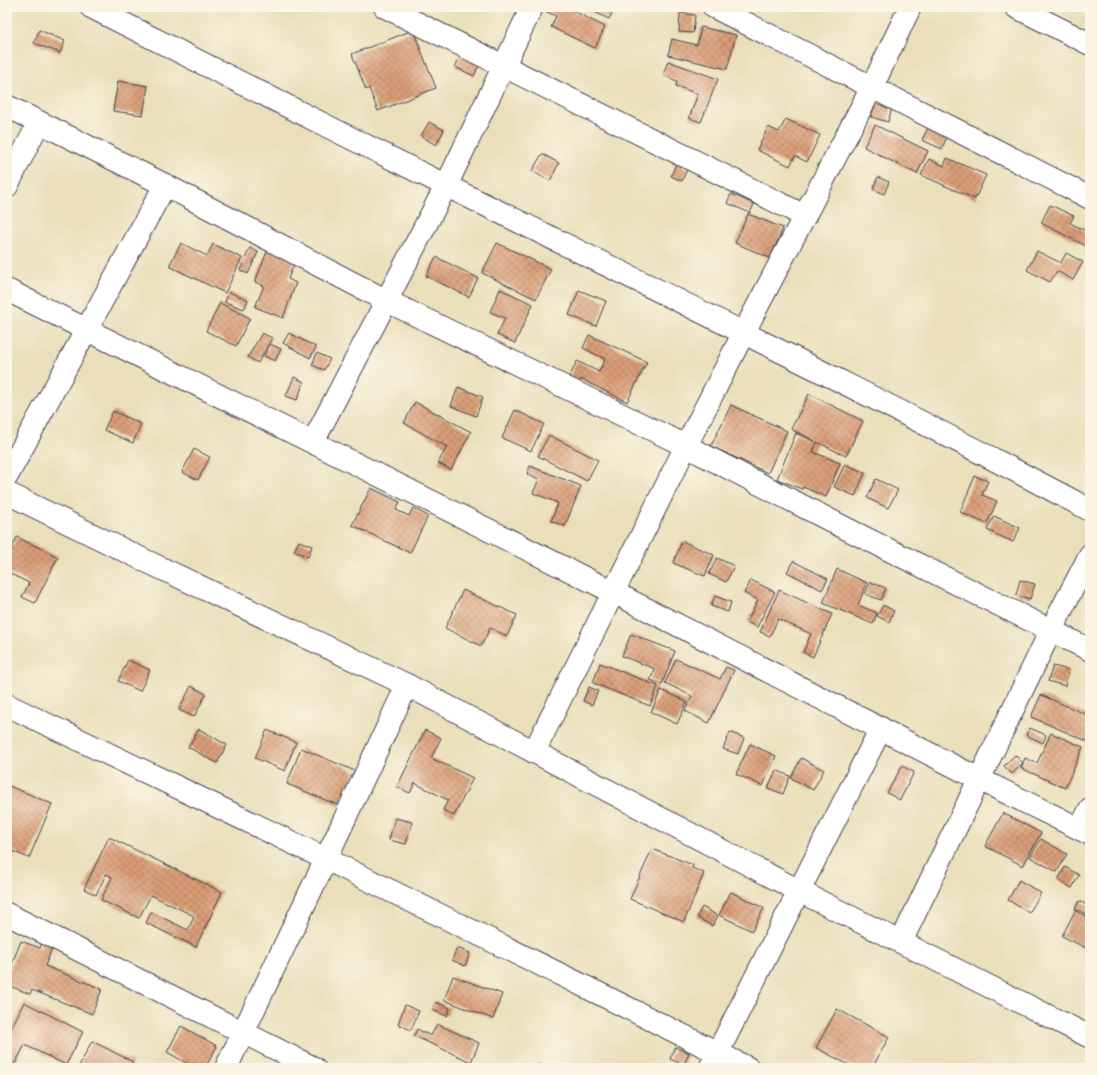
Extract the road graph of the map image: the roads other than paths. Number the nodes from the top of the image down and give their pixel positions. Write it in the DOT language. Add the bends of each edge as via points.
graph roads {
  1 [pos="91,7"];
  2 [pos="385,7"];
  3 [pos="532,7"];
  4 [pos="714,7"];
  5 [pos="910,7"];
  6 [pos="1016,7"];
  7 [pos="1090,44"];
  8 [pos="504,66"];
  9 [pos="872,87"];
  10 [pos="7,106"];
  11 [pos="39,122"];
  12 [pos="165,185"];
  13 [pos="7,186"];
  14 [pos="446,186"];
  15 [pos="1090,198"];
  16 [pos="805,216"];
  17 [pos="7,290"];
  18 [pos="387,301"];
  19 [pos="86,330"];
  20 [pos="744,332"];
  21 [pos="313,442"];
  22 [pos="686,446"];
  23 [pos="7,476"];
  24 [pos="7,493"];
  25 [pos="1090,510"];
  26 [pos="1090,555"];
  27 [pos="613,592"];
  28 [pos="1051,630"];
  29 [pos="1090,650"];
  30 [pos="407,685"];
  31 [pos="7,705"];
  32 [pos="881,728"];
  33 [pos="534,752"];
  34 [pos="979,779"];
  35 [pos="1090,809"];
  36 [pos="1085,831"];
  37 [pos="326,859"];
  38 [pos="799,891"];
  39 [pos="7,914"];
  40 [pos="901,942"];
  41 [pos="244,1032"];
  42 [pos="1090,1037"];
  43 [pos="714,1061"];
  44 [pos="226,1068"];
  45 [pos="314,1068"];
  46 [pos="748,1068"];
  1 -- 14 [label="street"];
  2 -- 8 [label="street"];
  3 -- 8 [label="street"];
  4 -- 9 [label="street"];
  5 -- 9 [label="street"];
  6 -- 7 [label="street"];
  8 -- 14 [label="street"];
  8 -- 16 [label="street"];
  9 -- 15 [label="street"];
  9 -- 16 [label="street"];
  10 -- 11 [label="street"];
  11 -- 12 [label="street"];
  11 -- 13 [label="street"];
  12 -- 18 [label="street"];
  12 -- 19 [label="street"];
  14 -- 18 [label="street"];
  14 -- 20 [label="street"];
  16 -- 20 [label="street"];
  17 -- 19 [label="street"];
  18 -- 21 [label="street"];
  18 -- 22 [label="street"];
  19 -- 21 [label="street"];
  19 -- 23 [label="street"];
  20 -- 22 [label="street"];
  20 -- 25 [label="street"];
  21 -- 27 [label="street"];
  22 -- 27 [label="street"];
  22 -- 28 [label="street"];
  24 -- 30 [label="street"];
  26 -- 28 [label="street"];
  27 -- 32 [label="street"];
  27 -- 33 [label="street"];
  28 -- 29 [label="street"];
  28 -- 34 [label="street"];
  30 -- 33 [label="street"];
  30 -- 37 [label="street"];
  31 -- 37 [label="street"];
  32 -- 34 [label="street"];
  32 -- 38 [label="street"];
  33 -- 38 [label="street"];
  34 -- 36 [label="street"];
  34 -- 40 [label="street"];
  35 -- 36 [label="street"];
  37 -- 41 [label="street"];
  37 -- 43 [label="street" via="602,995"];
  38 -- 40 [label="street"];
  38 -- 43 [label="street"];
  39 -- 41 [label="street"];
  40 -- 42 [label="street"];
  41 -- 44 [label="street"];
  41 -- 45 [label="street"];
  43 -- 46 [label="street"];
}
